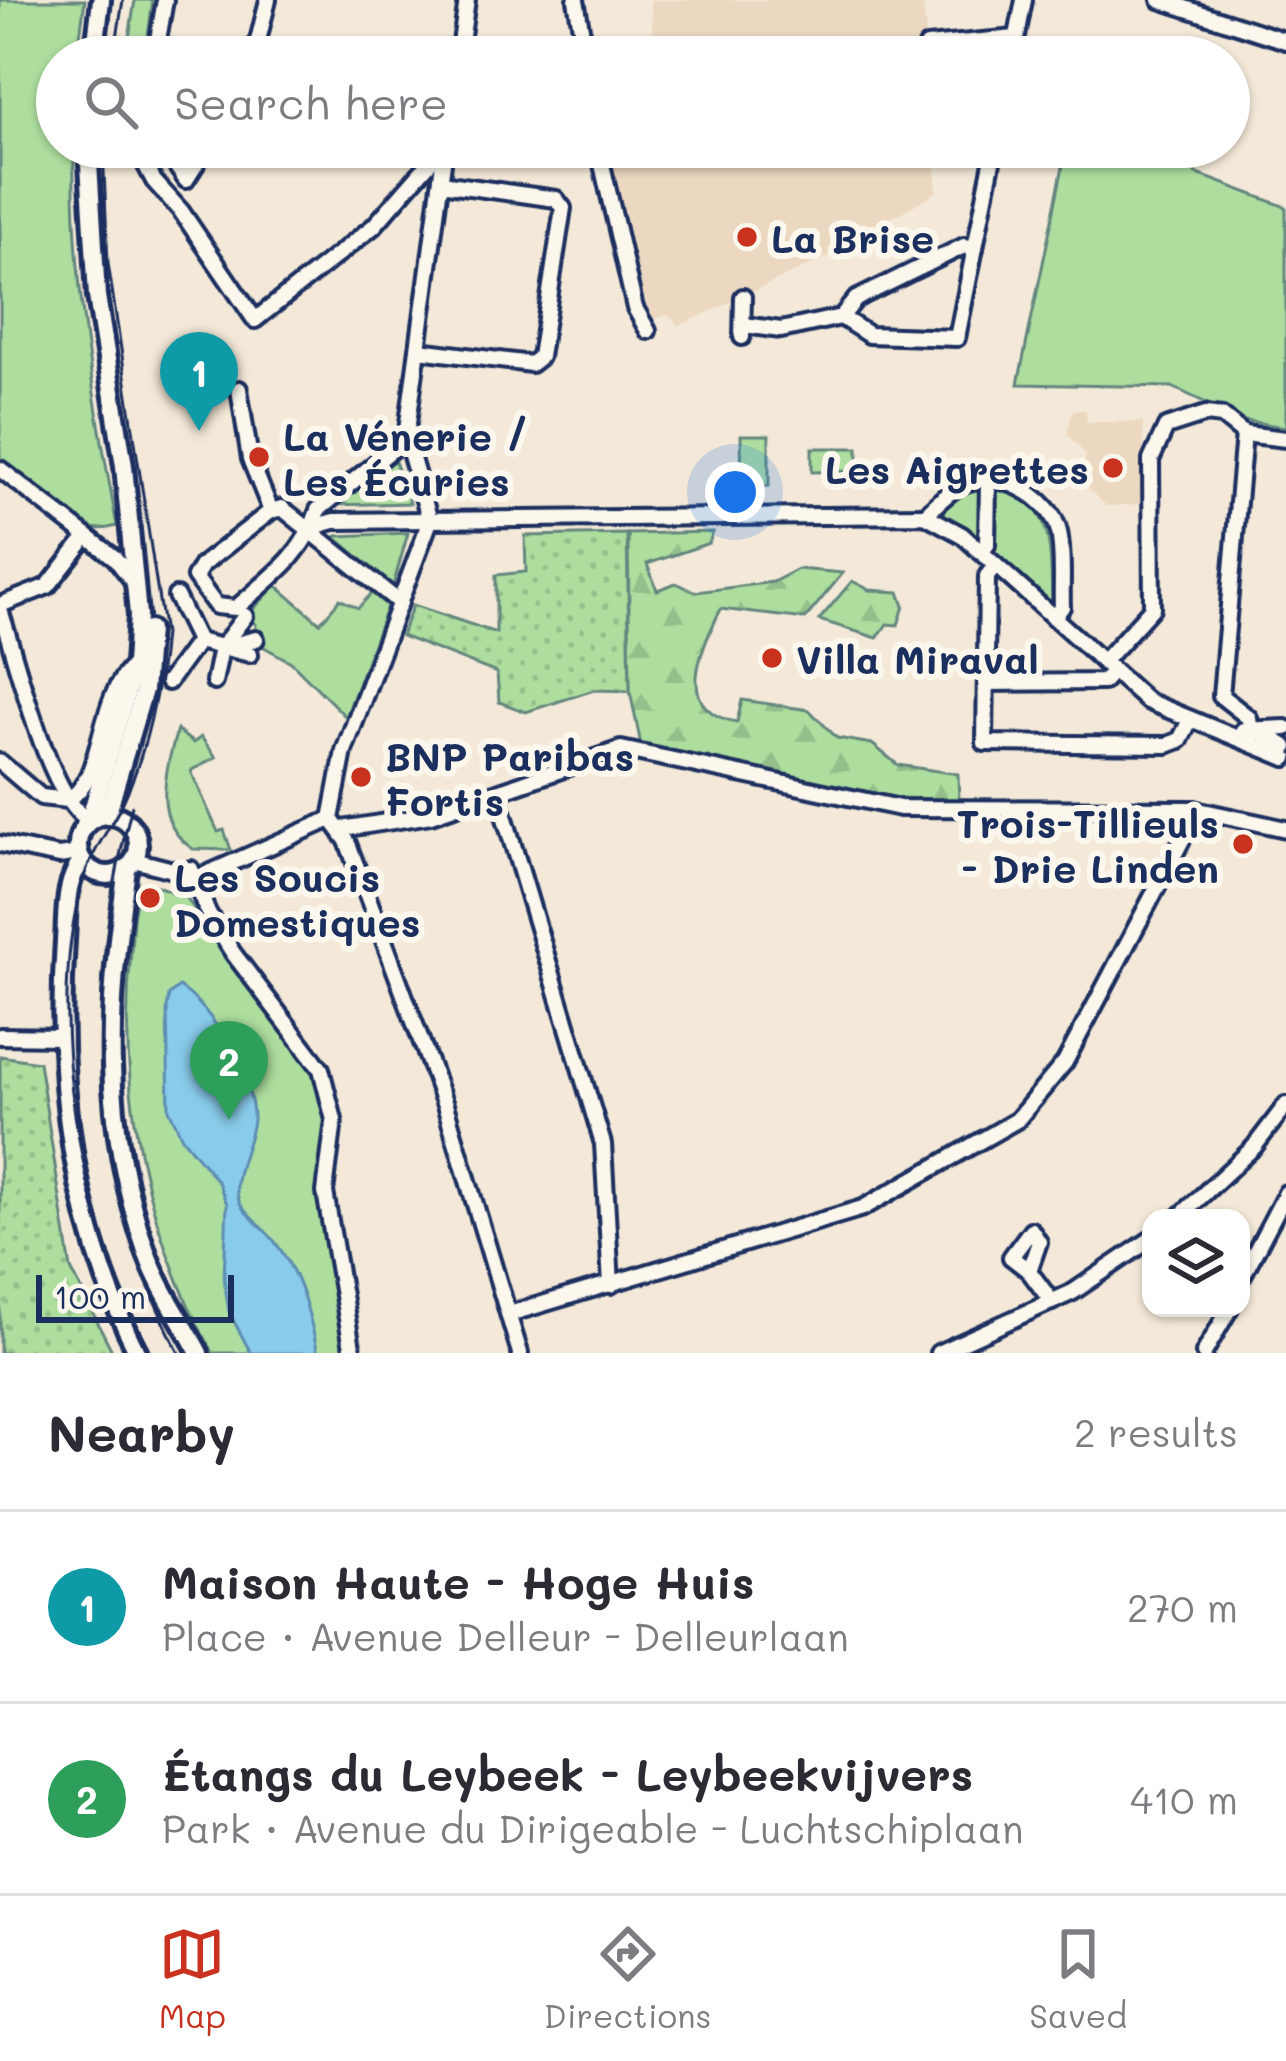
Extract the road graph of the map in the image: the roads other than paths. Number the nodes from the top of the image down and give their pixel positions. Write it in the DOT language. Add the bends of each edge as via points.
graph roads {
  1 [pos="101,0"];
  2 [pos="165,0"];
  3 [pos="268,0"];
  4 [pos="467,0"];
  5 [pos="576,0"];
  6 [pos="1024,0"];
  7 [pos="1160,0"];
  8 [pos="97,36"];
  9 [pos="159,36"];
  10 [pos="259,36"];
  11 [pos="462,36"];
  12 [pos="582,36"];
  13 [pos="1016,36"];
  14 [pos="1286,41"];
  15 [pos="89,168"];
  16 [pos="150,168"];
  17 [pos="178,168"];
  18 [pos="194,168"];
  19 [pos="425,168"];
  20 [pos="443,168"];
  21 [pos="603,168"];
  22 [pos="991,168"];
  23 [pos="186,180"];
  24 [pos="441,183"];
  25 [pos="172,201"];
  26 [pos="975,248"];
  27 [pos="743,297"];
  28 [pos="841,317"];
  29 [pos="648,331"];
  30 [pos="418,350"];
  31 [pos="239,389"];
  32 [pos="1244,434"];
  33 [pos="406,438"];
  34 [pos="1286,439"];
  35 [pos="0,469"];
  36 [pos="988,481"];
  37 [pos="266,514"];
  38 [pos="925,515"];
  39 [pos="430,521"];
  40 [pos="131,523"];
  41 [pos="313,527"];
  42 [pos="81,544"];
  43 [pos="981,552"];
  44 [pos="996,566"];
  45 [pos="135,584"];
  46 [pos="176,596"];
  47 [pos="400,603"];
  48 [pos="0,608"];
  49 [pos="245,616"];
  50 [pos="1053,617"];
  51 [pos="198,641"];
  52 [pos="253,646"];
  53 [pos="221,648"];
  54 [pos="135,664"];
  55 [pos="1108,667"];
  56 [pos="167,682"];
  57 [pos="214,682"];
  58 [pos="986,683"];
  59 [pos="1189,722"];
  60 [pos="1286,728"];
  61 [pos="1252,736"];
  62 [pos="1286,747"];
  63 [pos="1286,758"];
  64 [pos="0,762"];
  65 [pos="498,795"];
  66 [pos="68,800"];
  67 [pos="1194,808"];
  68 [pos="98,818"];
  69 [pos="337,824"];
  70 [pos="1286,829"];
  71 [pos="0,844"];
  72 [pos="80,857"];
  73 [pos="133,860"];
  74 [pos="193,873"];
  75 [pos="0,1036"];
  76 [pos="60,1037"];
  77 [pos="1286,1105"];
  78 [pos="1286,1193"];
  79 [pos="1188,1209"];
  80 [pos="1142,1245"];
  81 [pos="1250,1262"];
  82 [pos="1029,1271"];
  83 [pos="610,1285"];
  84 [pos="1052,1302"];
  85 [pos="509,1314"];
  86 [pos="1225,1317"];
  87 [pos="138,1353"];
  88 [pos="199,1353"];
  89 [pos="353,1353"];
  90 [pos="520,1353"];
  91 [pos="938,1353"];
  92 [pos="1204,1353"];
  1 -- 8 [label="main road"];
  2 -- 9 [label="street"];
  3 -- 10 [label="street"];
  4 -- 11 [label="street"];
  5 -- 12 [label="street"];
  6 -- 13 [label="street"];
  7 -- 14 [label="street"];
  15 -- 40 [label="main road" via="97,296"];
  16 -- 25 [label="street"];
  17 -- 23 [label="street"];
  18 -- 23 [label="street"];
  19 -- 25 [label="street" via="374,226 255,320"];
  20 -- 24 [label="street"];
  21 -- 29 [label="street" via="635,308"];
  22 -- 26 [label="street"];
  23 -- 25 [label="street"];
  24 -- 30 [label="street"];
  24 -- 30 [label="street" via="556,200 563,208 540,357 530,364"];
  26 -- 28 [label="street" via="964,246 856,299"];
  26 -- 28 [label="street" via="957,338 869,335"];
  27 -- 28 [label="street" via="743,331"];
  30 -- 33 [label="street"];
  31 -- 37 [label="street"];
  32 -- 34 [label="street"];
  32 -- 55 [label="street" via="1206,414 1174,422 1157,440 1152,608"];
  32 -- 61 [label="street" via="1221,696 1249,718"];
  33 -- 39 [label="street"];
  33 -- 41 [label="street" via="317,510"];
  35 -- 45 [label="street" via="115,558"];
  36 -- 38 [label="street" via="962,484"];
  36 -- 43 [label="street"];
  36 -- 50 [label="street" via="1032,495 1054,517 1062,607"];
  37 -- 41 [label="street" via="282,508"];
  37 -- 41 [label="street" via="196,571 196,583 221,609 236,608 285,565"];
  38 -- 39 [label="street"];
  38 -- 43 [label="street"];
  39 -- 41 [label="street"];
  39 -- 47 [label="street"];
  40 -- 45 [label="main road"];
  40 -- 68 [label="main road" via="147,597 147,662"];
  41 -- 47 [label="street"];
  42 -- 48 [label="street" via="40,591"];
  43 -- 44 [label="street"];
  44 -- 50 [label="street"];
  44 -- 58 [label="street" via="987,576"];
  45 -- 54 [label="main road"];
  46 -- 51 [label="street"];
  47 -- 69 [label="street" via="355,720"];
  48 -- 66 [label="street"];
  49 -- 53 [label="street"];
  50 -- 55 [label="street"];
  51 -- 53 [label="street"];
  51 -- 56 [label="street"];
  52 -- 53 [label="street"];
  53 -- 57 [label="street"];
  54 -- 66 [label="street" via="118,683 84,785"];
  54 -- 68 [label="main road"];
  55 -- 58 [label="street" via="1103,682"];
  55 -- 59 [label="street" via="1147,701"];
  58 -- 59 [label="street" via="985,743 1167,745"];
  59 -- 61 [label="street"];
  60 -- 61 [label="street"];
  61 -- 62 [label="street"];
  61 -- 63 [label="street"];
  64 -- 66 [label="street" via="40,797"];
  65 -- 67 [label="street" via="621,749 900,808"];
  65 -- 69 [label="street" via="431,814"];
  65 -- 83 [label="street" via="603,1144"];
  66 -- 68 [label="street"];
  67 -- 70 [label="street"];
  67 -- 83 [label="street" via="1065,1062 1017,1120 863,1208"];
  68 -- 72 [label="main road" via="79,837"];
  68 -- 73 [label="main road" via="130,825"];
  69 -- 74 [label="street"];
  69 -- 85 [label="street" via="446,1105"];
  71 -- 72 [label="street"];
  72 -- 73 [label="main road" via="103,875"];
  72 -- 76 [label="main road" via="70,884"];
  73 -- 74 [label="street"];
  73 -- 88 [label="main road" via="109,1005 119,1148 148,1259"];
  74 -- 89 [label="street" via="232,952 321,1069 334,1120 325,1192"];
  75 -- 76 [label="street"];
  76 -- 87 [label="main road" via="89,1238"];
  77 -- 79 [label="street"];
  78 -- 81 [label="street"];
  80 -- 84 [label="street"];
  82 -- 84 [label="street"];
  83 -- 85 [label="street"];
  84 -- 91 [label="street"];
  85 -- 90 [label="street"];
  86 -- 92 [label="street"];
}
